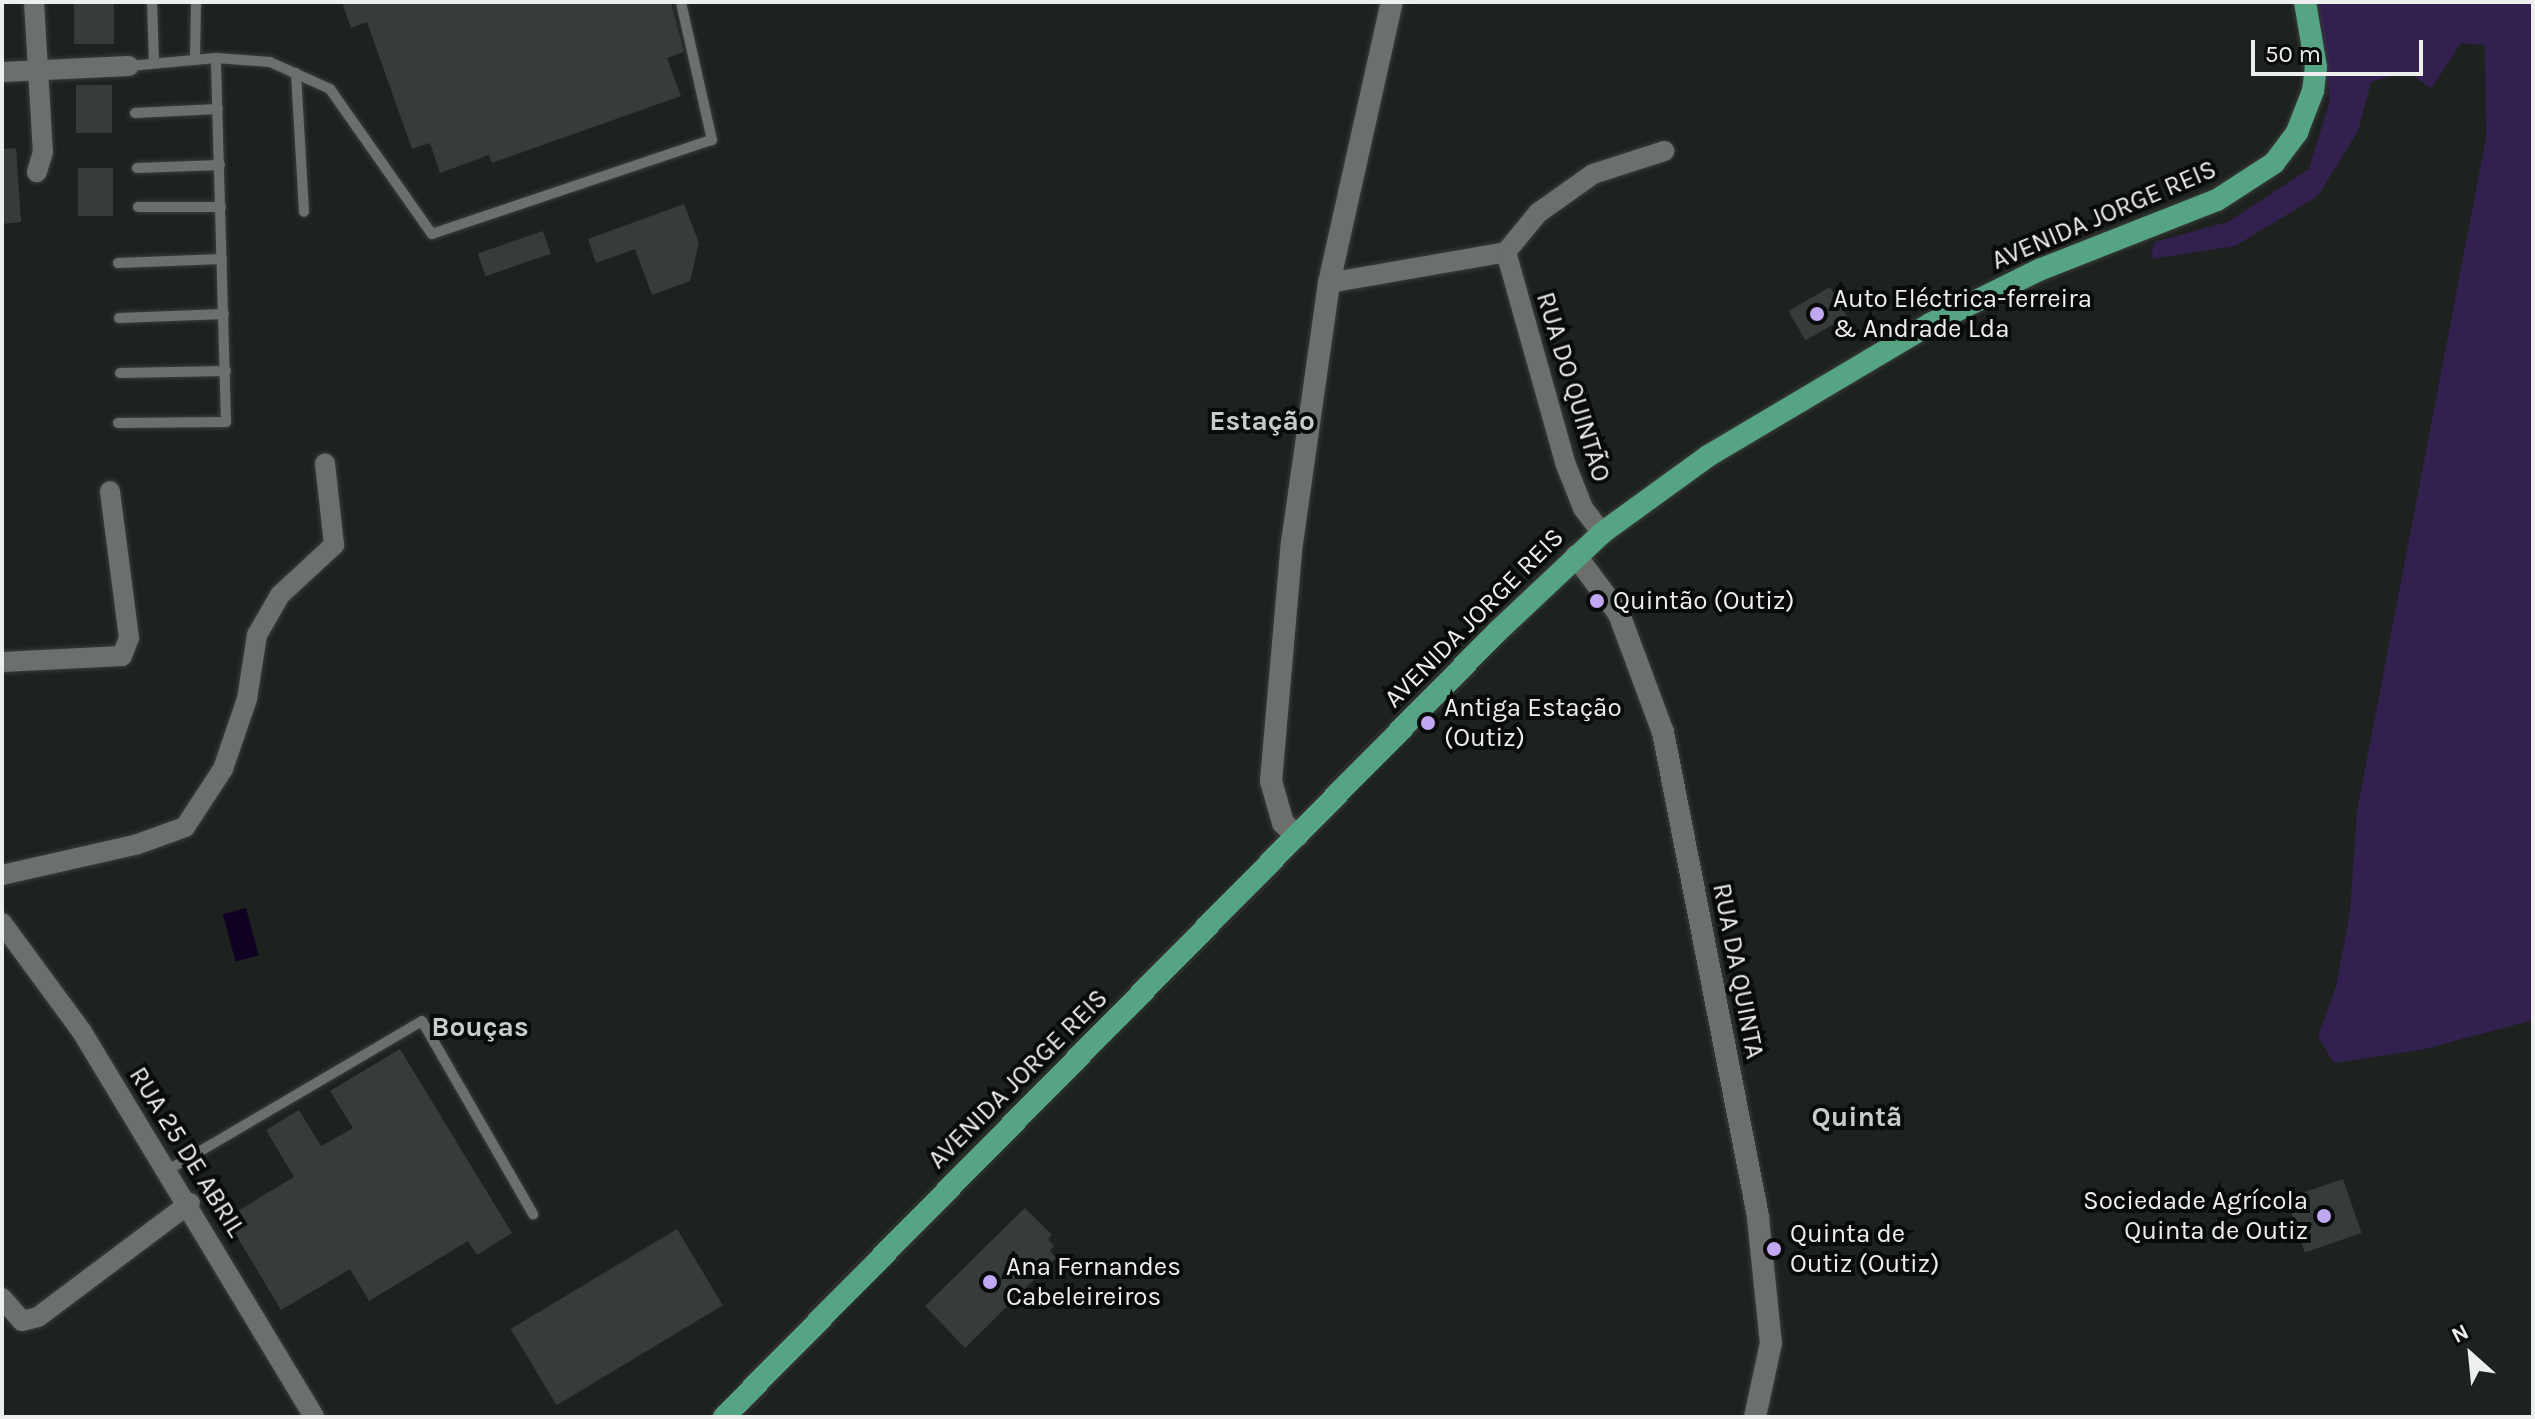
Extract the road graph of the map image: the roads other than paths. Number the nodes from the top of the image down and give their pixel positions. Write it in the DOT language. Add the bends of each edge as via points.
graph roads {
  1 [pos="34,2"];
  2 [pos="152,2"];
  3 [pos="196,2"];
  4 [pos="681,2"];
  5 [pos="1392,2"];
  6 [pos="2305,2"];
  7 [pos="216,58"];
  8 [pos="195,59"];
  9 [pos="154,63"];
  10 [pos="129,66"];
  11 [pos="38,69"];
  12 [pos="2,72"];
  13 [pos="296,73"];
  14 [pos="218,109"];
  15 [pos="135,113"];
  16 [pos="1664,151"];
  17 [pos="220,165"];
  18 [pos="137,168"];
  19 [pos="37,172"];
  20 [pos="138,207"];
  21 [pos="221,207"];
  22 [pos="304,212"];
  23 [pos="1506,252"];
  24 [pos="222,259"];
  25 [pos="118,263"];
  26 [pos="1329,283"];
  27 [pos="224,314"];
  28 [pos="119,318"];
  29 [pos="226,371"];
  30 [pos="120,373"];
  31 [pos="118,423"];
  32 [pos="325,463"];
  33 [pos="110,491"];
  34 [pos="1602,533"];
  35 [pos="1576,556"];
  36 [pos="2,662"];
  37 [pos="1297,836"];
  38 [pos="2,875"];
  39 [pos="2,923"];
  40 [pos="168,1170"];
  41 [pos="190,1203"];
  42 [pos="533,1214"];
  43 [pos="2,1298"];
  44 [pos="314,1417"];
  45 [pos="724,1417"];
  46 [pos="1755,1417"];
  1 -- 11 [label="street"];
  2 -- 9 [label="lane"];
  3 -- 8 [label="lane"];
  4 -- 13 [label="lane" via="712,140 432,234 330,89"];
  5 -- 26 [label="street"];
  6 -- 34 [label="main road, AVENIDA JORGE REIS" via="2316,67 2313,91 2291,142 2263,172 2217,200 2039,270 1940,318 1708,456"];
  7 -- 8 [label="lane"];
  7 -- 13 [label="lane" via="270,62"];
  7 -- 14 [label="lane"];
  8 -- 9 [label="lane"];
  9 -- 10 [label="lane"];
  10 -- 11 [label="street"];
  11 -- 12 [label="street"];
  11 -- 19 [label="street" via="43,152"];
  13 -- 22 [label="lane"];
  14 -- 15 [label="lane"];
  14 -- 17 [label="lane"];
  16 -- 23 [label="street" via="1593,174 1538,213"];
  17 -- 18 [label="lane"];
  17 -- 21 [label="lane"];
  20 -- 21 [label="lane"];
  21 -- 24 [label="lane"];
  23 -- 26 [label="street"];
  23 -- 34 [label="street, RUA DO QUINTÃO" via="1566,465 1583,508"];
  24 -- 25 [label="lane"];
  24 -- 27 [label="lane"];
  26 -- 37 [label="street" via="1292,543 1271,781 1283,823"];
  27 -- 28 [label="lane"];
  27 -- 29 [label="lane"];
  29 -- 30 [label="lane"];
  29 -- 31 [label="lane" via="226,422"];
  32 -- 38 [label="street" via="334,545 280,595 257,635 247,699 223,769 185,827 138,844"];
  33 -- 36 [label="street" via="129,638 122,656"];
  34 -- 35 [label="main road, AVENIDA JORGE REIS"];
  35 -- 37 [label="main road, AVENIDA JORGE REIS"];
  35 -- 46 [label="street, RUA DA QUINTA" via="1619,614 1663,732 1758,1218 1771,1343"];
  37 -- 45 [label="main road, AVENIDA JORGE REIS"];
  39 -- 40 [label="street, RUA 25 DE ABRIL" via="82,1032"];
  40 -- 41 [label="street, RUA 25 DE ABRIL"];
  40 -- 42 [label="lane" via="422,1021"];
  41 -- 43 [label="street" via="38,1317 22,1321"];
  41 -- 44 [label="street, RUA 25 DE ABRIL"];
}
